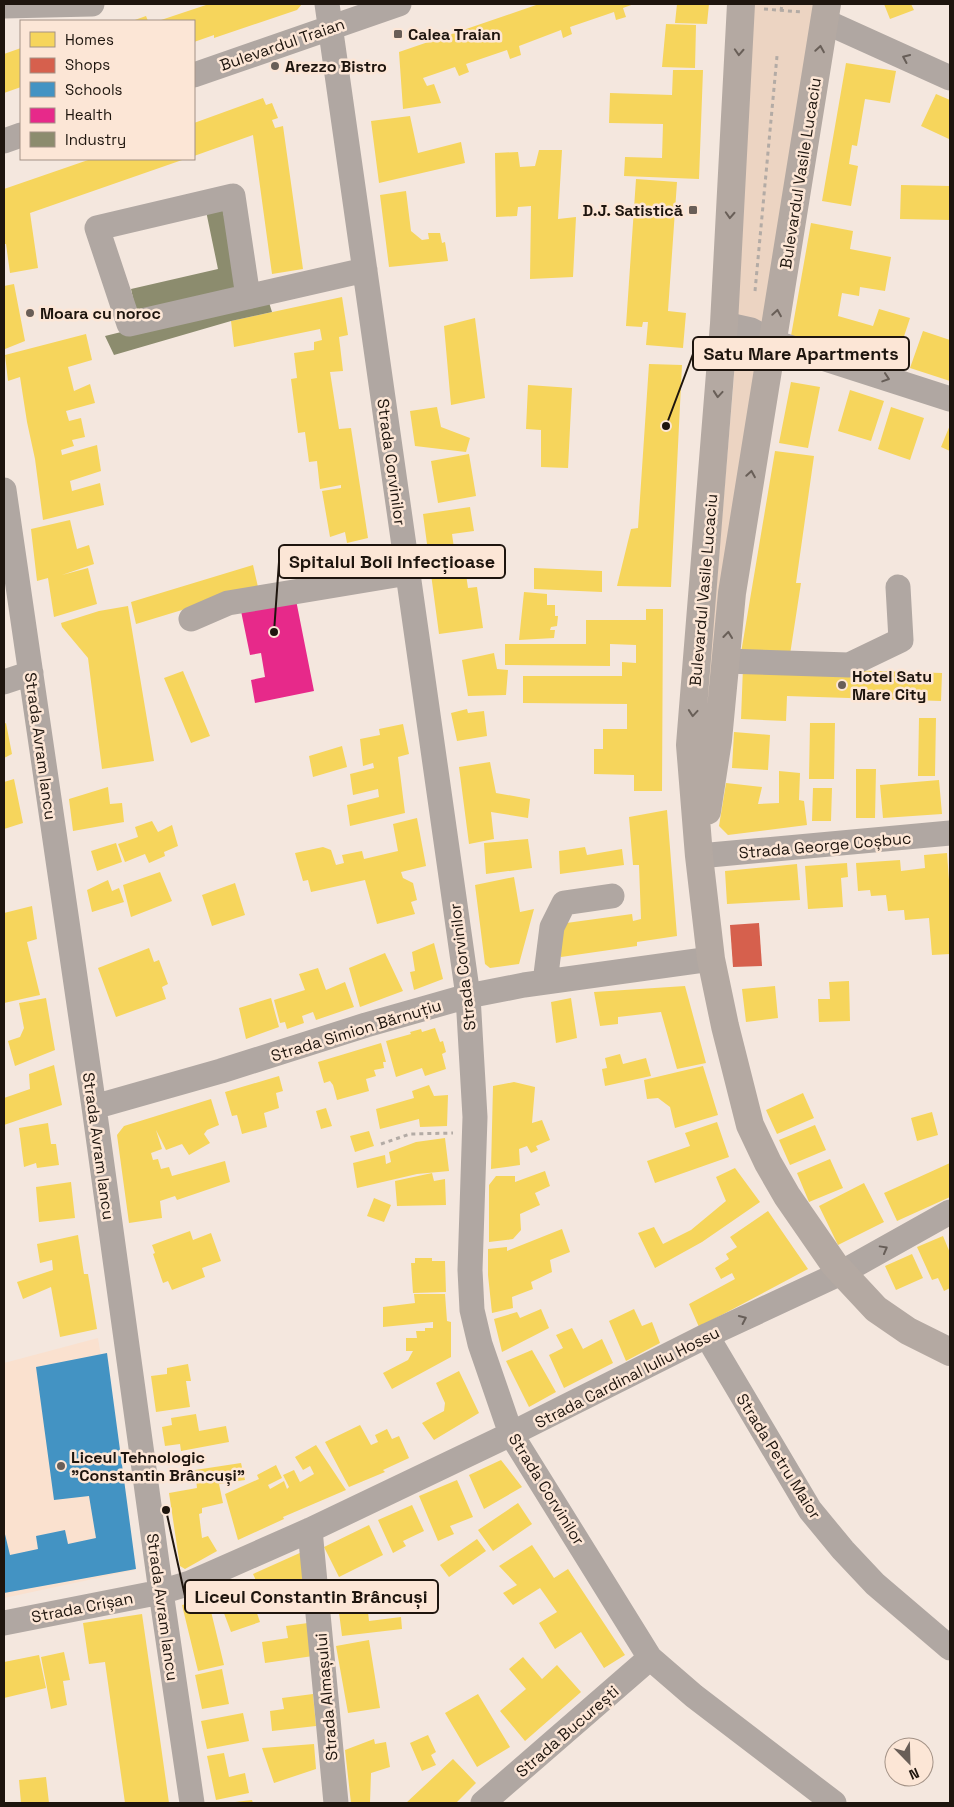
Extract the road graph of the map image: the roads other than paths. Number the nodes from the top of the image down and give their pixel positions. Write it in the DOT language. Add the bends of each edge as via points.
graph roads {
  1 [pos="92,4"];
  2 [pos="400,4"];
  3 [pos="4,6"];
  4 [pos="751,6"];
  5 [pos="819,13"];
  6 [pos="329,15"];
  7 [pos="195,75"];
  8 [pos="950,78"];
  9 [pos="20,135"];
  10 [pos="4,141"];
  11 [pos="365,270"];
  12 [pos="248,297"];
  13 [pos="724,324"];
  14 [pos="762,336"];
  15 [pos="950,399"];
  16 [pos="4,490"];
  17 [pos="408,573"];
  18 [pos="898,588"];
  19 [pos="191,619"];
  20 [pos="726,661"];
  21 [pos="31,674"];
  22 [pos="4,682"];
  23 [pos="950,833"];
  24 [pos="699,856"];
  25 [pos="612,896"];
  26 [pos="711,959"];
  27 [pos="545,982"];
  28 [pos="468,996"];
  29 [pos="94,1107"];
  30 [pos="950,1212"];
  31 [pos="841,1273"];
  32 [pos="708,1335"];
  33 [pos="950,1352"];
  34 [pos="511,1434"];
  35 [pos="310,1530"];
  36 [pos="161,1592"];
  37 [pos="4,1623"];
  38 [pos="950,1648"];
  39 [pos="650,1658"];
  40 [pos="192,1803"];
  41 [pos="336,1803"];
  42 [pos="483,1803"];
  43 [pos="834,1803"];
  1 -- 3 [label="street"];
  2 -- 6 [label="street, Bulevardul Traian"];
  4 -- 13 [label="main road, Bulevardul Vasile Lucaciu, one-way"];
  8 -- 5 [label="street, one-way"];
  14 -- 5 [label="main road, Bulevardul Vasile Lucaciu, one-way"];
  6 -- 7 [label="street, Bulevardul Traian"];
  6 -- 11 [label="street, Strada Corvinilor"];
  9 -- 10 [label="street"];
  11 -- 12 [label="street"];
  11 -- 17 [label="street, Strada Corvinilor"];
  12 -- 12 [label="street" via="129,324 97,228 233,196"];
  13 -- 14 [label="street"];
  13 -- 24 [label="main road, Bulevardul Vasile Lucaciu, one-way" via="690,745"];
  14 -- 15 [label="street, one-way"];
  20 -- 14 [label="main road, Bulevardul Vasile Lucaciu, one-way"];
  16 -- 21 [label="street, Strada Avram Iancu"];
  17 -- 19 [label="street" via="228,603"];
  17 -- 28 [label="street, Strada Corvinilor"];
  18 -- 20 [label="street" via="902,640 849,665"];
  20 -- 24 [label="main road, Bulevardul Vasile Lucaciu" via="718,740"];
  21 -- 22 [label="street"];
  21 -- 29 [label="street, Strada Avram Iancu"];
  23 -- 24 [label="street, Strada George Coșbuc"];
  24 -- 26 [label="main road, Bulevardul Vasile Lucaciu"];
  25 -- 27 [label="street" via="564,903 552,927"];
  26 -- 27 [label="street, Strada Simion Bărnuțiu"];
  26 -- 31 [label="main road, Bulevardul Vasile Lucaciu" via="750,1125 787,1196"];
  27 -- 28 [label="street, Strada Simion Bărnuțiu"];
  28 -- 29 [label="street, Strada Simion Bărnuțiu"];
  28 -- 34 [label="street, Strada Corvinilor" via="474,1117 472,1310 480,1344"];
  29 -- 36 [label="street, Strada Avram Iancu"];
  31 -- 30 [label="street, Strada Cardinal Iuliu Hossu, one-way"];
  32 -- 31 [label="street, Strada Cardinal Iuliu Hossu, one-way"];
  31 -- 33 [label="main road, Bulevardul Vasile Lucaciu" via="876,1309 908,1331"];
  32 -- 34 [label="street, Strada Cardinal Iuliu Hossu"];
  32 -- 38 [label="street, Strada Petru Maior" via="810,1510 875,1584"];
  34 -- 35 [label="street, Strada Cardinal Iuliu Hossu"];
  34 -- 39 [label="street, Strada Corvinilor"];
  35 -- 36 [label="street, Strada Cardinal Iuliu Hossu" via="190,1583"];
  35 -- 41 [label="street, Strada Almașului"];
  36 -- 37 [label="street, Strada Crișan"];
  36 -- 40 [label="street, Strada Avram Iancu"];
  39 -- 42 [label="street, Strada București"];
  39 -- 43 [label="street, Strada Corvinilor" via="694,1696"];
}
